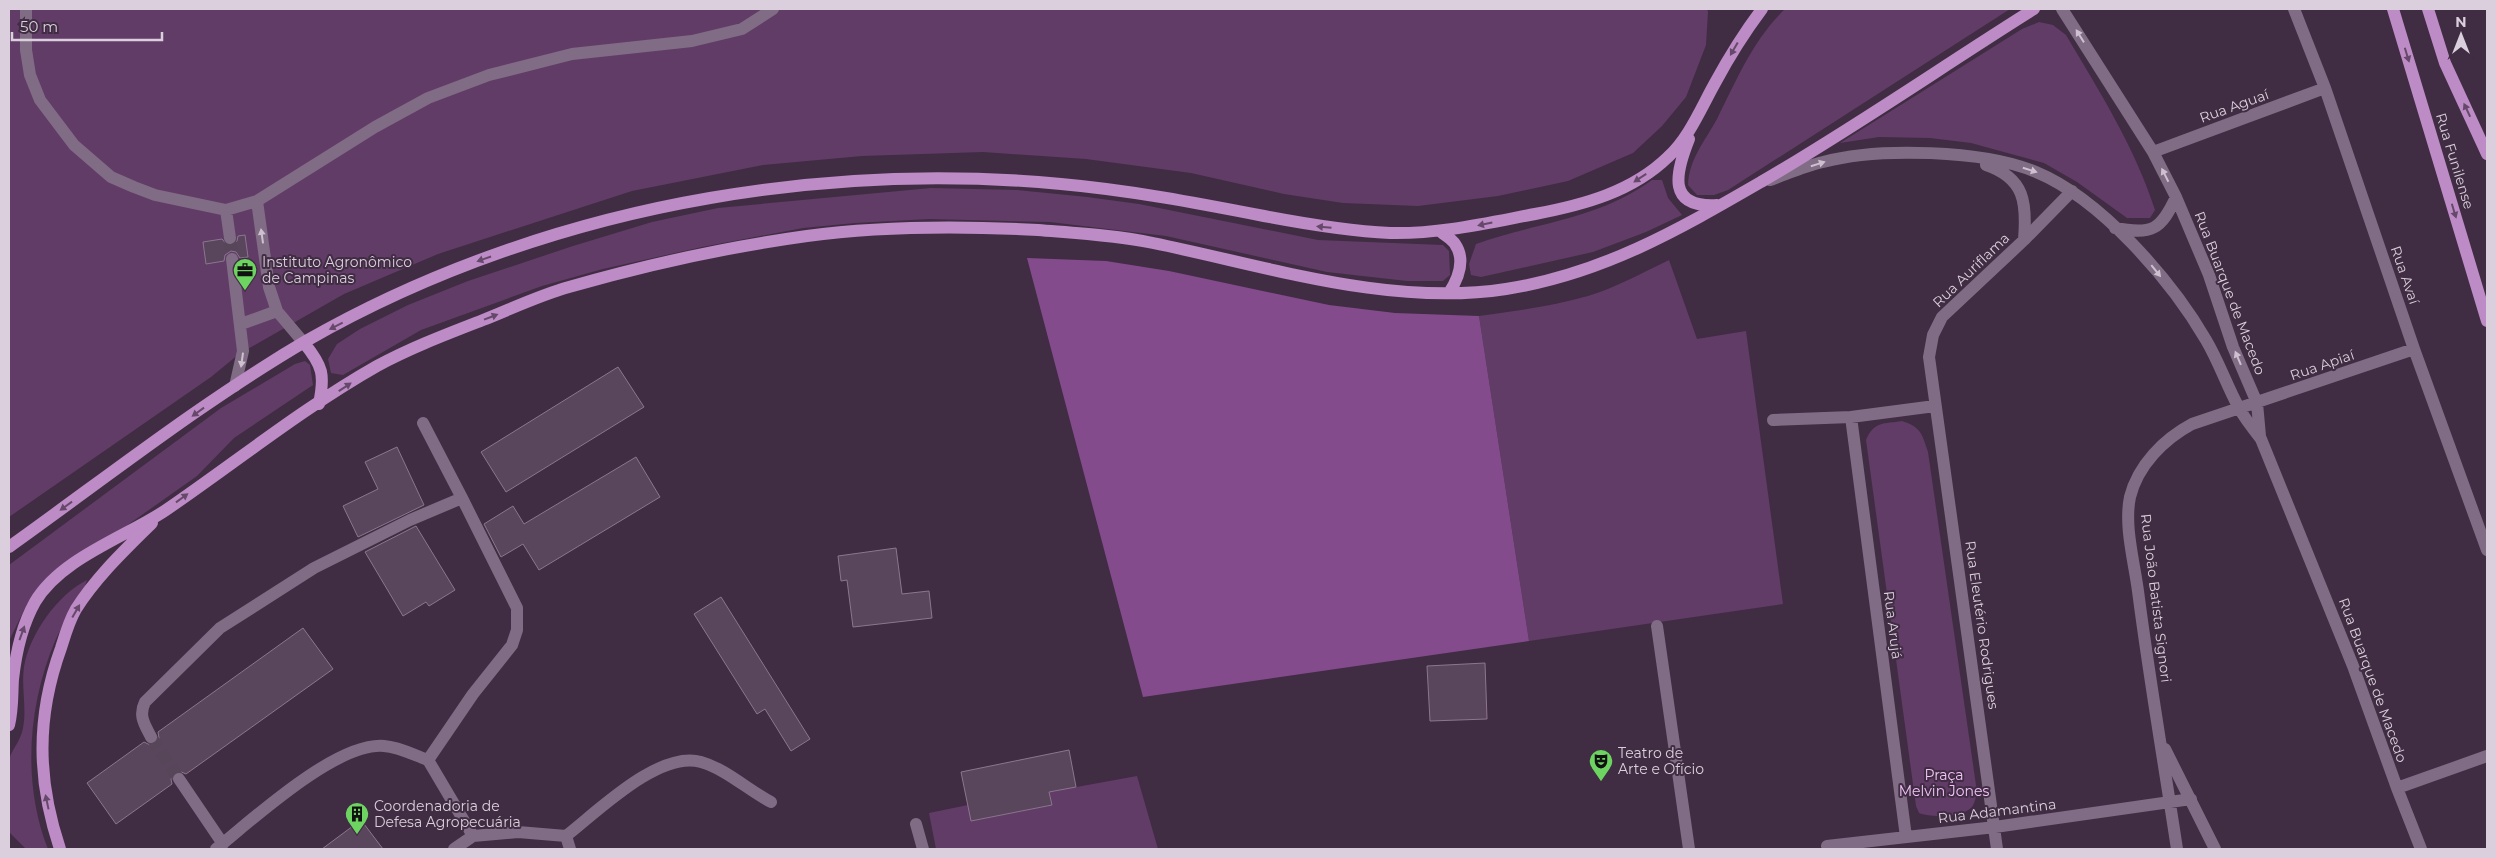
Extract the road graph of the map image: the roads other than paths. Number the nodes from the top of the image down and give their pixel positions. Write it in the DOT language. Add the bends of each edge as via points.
graph roads {
  1 [pos="26,9"];
  2 [pos="773,9"];
  3 [pos="1762,9"];
  4 [pos="2034,9"];
  5 [pos="2062,9"];
  6 [pos="2294,9"];
  7 [pos="2393,9"];
  8 [pos="2428,9"];
  9 [pos="2325,88"];
  10 [pos="1699,114"];
  11 [pos="2153,152"];
  12 [pos="2487,154"];
  13 [pos="1956,155"];
  14 [pos="1756,185"];
  15 [pos="2072,191"];
  16 [pos="2176,197"];
  17 [pos="257,201"];
  18 [pos="1721,205"];
  19 [pos="226,210"];
  20 [pos="2116,228"];
  21 [pos="1440,231"];
  22 [pos="230,238"];
  23 [pos="2024,240"];
  24 [pos="232,259"];
  25 [pos="1449,293"];
  26 [pos="277,310"];
  27 [pos="2487,321"];
  28 [pos="241,324"];
  29 [pos="304,343"];
  30 [pos="2414,349"];
  31 [pos="235,386"];
  32 [pos="2257,403"];
  33 [pos="319,404"];
  34 [pos="1935,406"];
  35 [pos="2240,409"];
  36 [pos="1851,417"];
  37 [pos="1773,420"];
  38 [pos="423,423"];
  39 [pos="2261,439"];
  40 [pos="462,498"];
  41 [pos="162,513"];
  42 [pos="9,547"];
  43 [pos="2487,550"];
  44 [pos="1656,626"];
  45 [pos="11,675"];
  46 [pos="9,725"];
  47 [pos="151,737"];
  48 [pos="2160,740"];
  49 [pos="2487,756"];
  50 [pos="428,760"];
  51 [pos="179,779"];
  52 [pos="2397,788"];
  53 [pos="2191,798"];
  54 [pos="771,802"];
  55 [pos="2170,802"];
  56 [pos="916,824"];
  57 [pos="1995,827"];
  58 [pos="472,836"];
  59 [pos="566,836"];
  60 [pos="1906,837"];
  61 [pos="220,846"];
  62 [pos="1827,846"];
  63 [pos="60,849"];
  64 [pos="454,849"];
  65 [pos="570,849"];
  66 [pos="923,849"];
  67 [pos="1689,849"];
  68 [pos="1997,849"];
  69 [pos="2176,849"];
  70 [pos="2215,849"];
  71 [pos="2421,849"];
  1 -- 19 [label="street" via="30,76 40,100 74,145 111,177 134,187 155,195"];
  2 -- 17 [label="street" via="742,29 692,41 572,54 489,75 428,98 375,127"];
  3 -- 10 [label="main road, one-way" via="1743,34"];
  4 -- 14 [label="main road"];
  11 -- 5 [label="street, Rua Buarque de Macedo, one-way"];
  6 -- 9 [label="street, Rua Avaí"];
  7 -- 27 [label="main road, Rua Funilense, one-way"];
  12 -- 8 [label="main road, one-way" via="2445,62"];
  9 -- 11 [label="street, Rua Aguaí"];
  9 -- 30 [label="street, Rua Avaí"];
  10 -- 18 [label="main road" via="1680,164 1678,184 1692,204"];
  10 -- 21 [label="main road, one-way" via="1669,157 1622,190 1550,211"];
  16 -- 11 [label="street, Rua Buarque de Macedo, one-way"];
  14 -- 13 [label="street, Rua Buarque de Macedo, one-way" via="1824,162 1872,154"];
  13 -- 15 [label="street, Rua Buarque de Macedo, one-way" via="2036,171"];
  13 -- 23 [label="street" via="2008,175 2022,191 2026,221"];
  14 -- 18 [label="main road"];
  15 -- 20 [label="street, Rua Buarque de Macedo"];
  15 -- 23 [label="street, Rua Auriflama"];
  16 -- 20 [label="street" via="2162,223 2149,230 2134,232"];
  32 -- 16 [label="street, Rua Buarque de Macedo, one-way"];
  17 -- 19 [label="street"];
  26 -- 17 [label="street, one-way" via="269,287"];
  18 -- 25 [label="main road" via="1682,228 1598,266 1510,288"];
  19 -- 22 [label="street"];
  20 -- 35 [label="street, Rua Buarque de Macedo, one-way" via="2153,267 2187,312 2206,340"];
  21 -- 25 [label="main road" via="1455,244 1461,262 1458,280"];
  21 -- 29 [label="main road, one-way" via="1391,233 1305,225 1117,190 1026,181 899,180 793,186 662,207 530,244 462,267 383,302"];
  23 -- 34 [label="street, Rua Auriflama" via="1942,318 1933,335 1929,357"];
  24 -- 28 [label="street"];
  33 -- 25 [label="main road, one-way" via="378,365 564,288 707,254 810,236 924,228 1040,230 1145,241 1309,278 1402,291"];
  26 -- 28 [label="street"];
  26 -- 29 [label="street"];
  28 -- 31 [label="street, one-way" via="243,351"];
  29 -- 31 [label="main road"];
  29 -- 33 [label="main road" via="321,367 323,380"];
  30 -- 32 [label="street, Rua Apiaí"];
  30 -- 43 [label="street, Rua Avaí"];
  31 -- 42 [label="main road, one-way"];
  32 -- 35 [label="street, Rua Apiaí"];
  32 -- 39 [label="street, Rua Buarque de Macedo"];
  41 -- 33 [label="main road, one-way"];
  34 -- 36 [label="street"];
  34 -- 57 [label="street, Rua Eleutério Rodrigues"];
  35 -- 39 [label="street, Rua Buarque de Macedo"];
  35 -- 48 [label="street, Rua João Batista Signori" via="2192,424 2173,434 2150,458 2134,484 2130,498 2130,537"];
  36 -- 37 [label="street"];
  36 -- 60 [label="street, Rua Arujá"];
  38 -- 40 [label="street"];
  39 -- 52 [label="street, Rua Buarque de Macedo" via="2353,666"];
  40 -- 47 [label="street" via="314,568 220,628 145,702 141,717"];
  40 -- 50 [label="street" via="516,608 518,630 512,646"];
  45 -- 41 [label="main road, one-way" via="20,638 33,605 44,589 65,570 97,549"];
  63 -- 41 [label="main road, one-way" via="44,789 41,750 45,707 54,667 76,610 116,558"];
  44 -- 67 [label="street"];
  45 -- 46 [label="main road" via="13,711"];
  48 -- 53 [label="street"];
  48 -- 55 [label="street, Rua João Batista Signori"];
  49 -- 52 [label="street"];
  50 -- 58 [label="street"];
  50 -- 61 [label="street" via="383,746 352,753 301,780"];
  51 -- 61 [label="street"];
  52 -- 71 [label="street, Rua Buarque de Macedo"];
  53 -- 55 [label="street, Rua Adamantina"];
  53 -- 70 [label="street"];
  54 -- 59 [label="street" via="713,767 685,761 651,773 630,786"];
  55 -- 57 [label="street, Rua Adamantina"];
  55 -- 69 [label="street, Rua João Batista Signori"];
  56 -- 66 [label="street"];
  57 -- 60 [label="street, Rua Adamantina"];
  57 -- 68 [label="street, Rua Eleutério Rodrigues"];
  58 -- 59 [label="street" via="518,832"];
  58 -- 64 [label="street"];
  59 -- 65 [label="street"];
  60 -- 62 [label="street, Rua Adamantina"];
}
